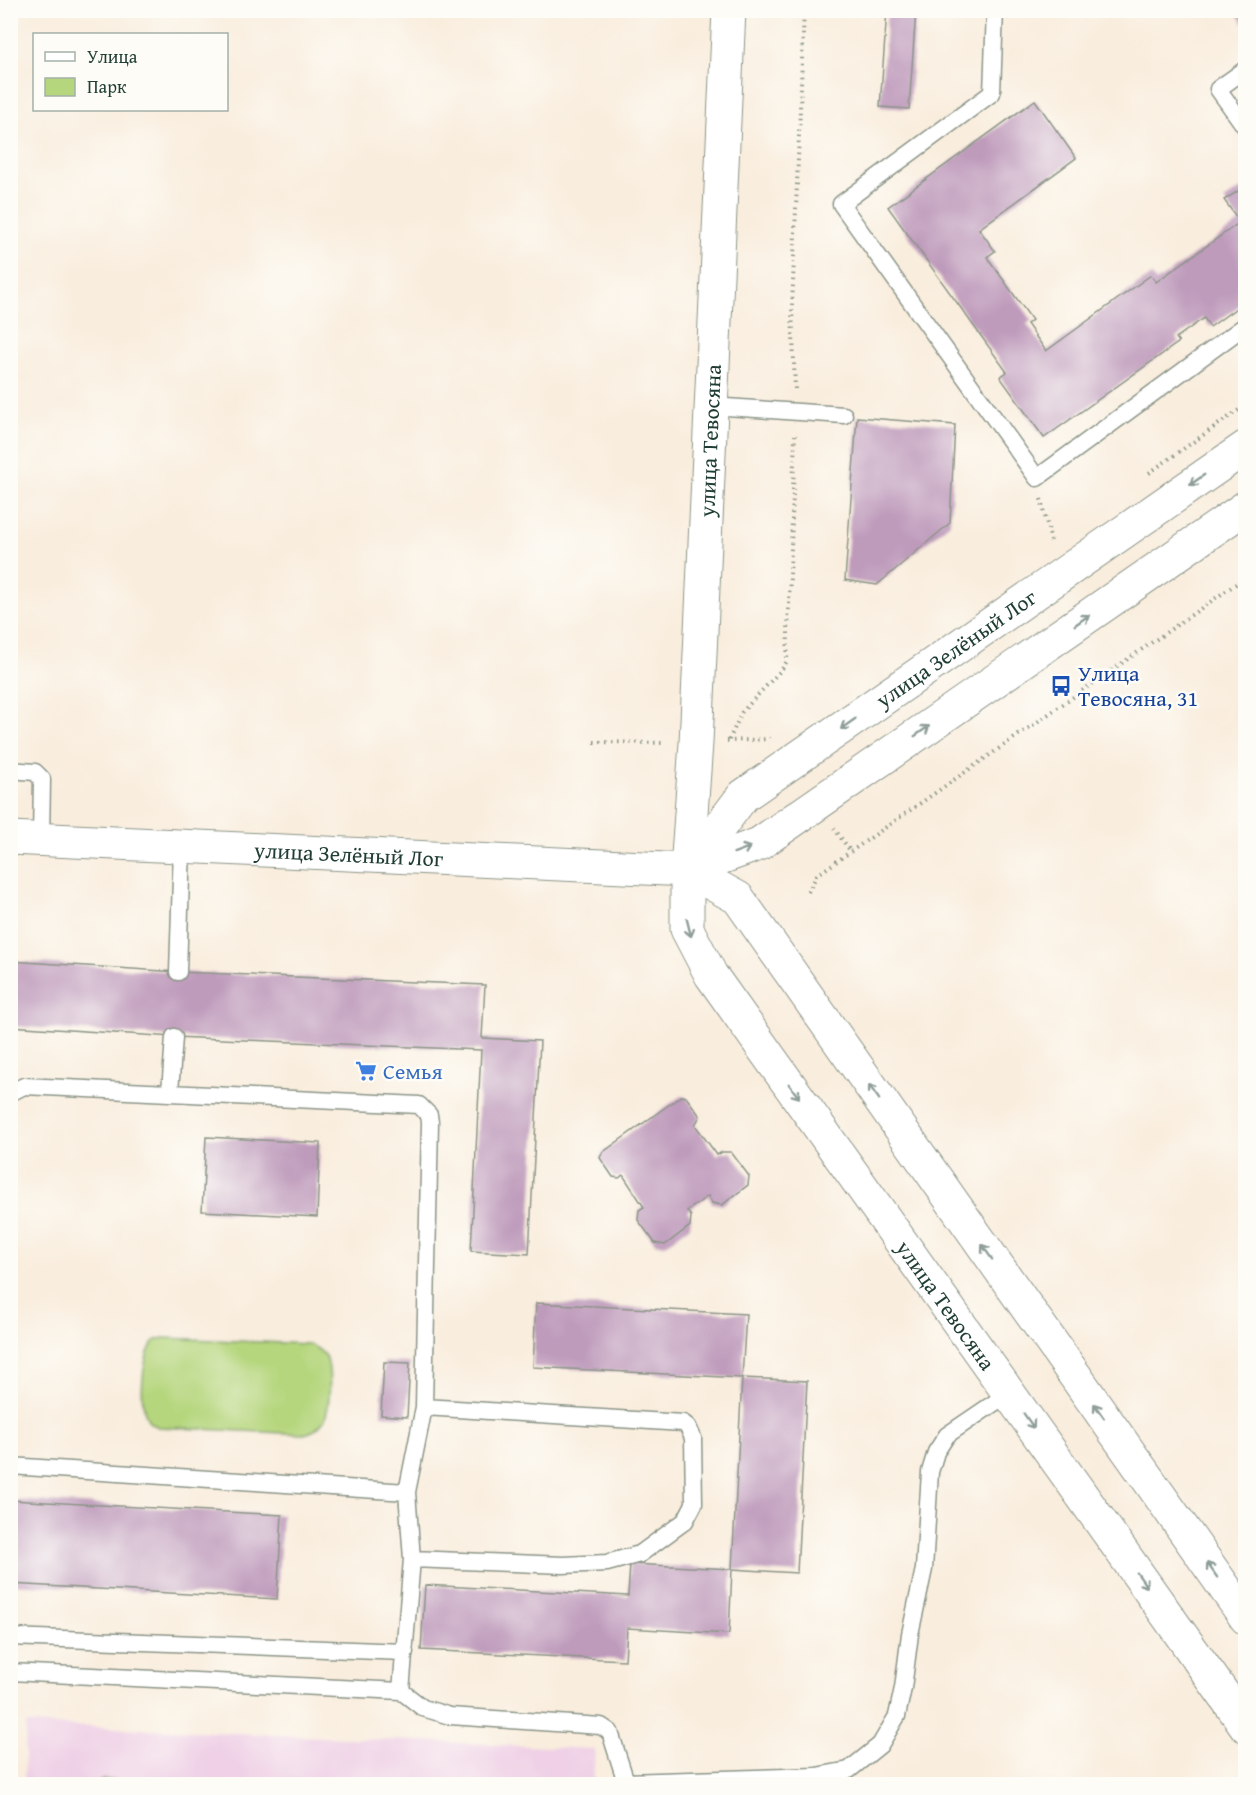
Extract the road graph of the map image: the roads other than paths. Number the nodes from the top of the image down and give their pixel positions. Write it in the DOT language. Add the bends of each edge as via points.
graph roads {
  1 [pos="729,10"];
  2 [pos="995,10"];
  3 [pos="1245,69"];
  4 [pos="1245,128"];
  5 [pos="1245,325"];
  6 [pos="711,406"];
  7 [pos="844,415"];
  8 [pos="1245,447"];
  9 [pos="1245,507"];
  10 [pos="10,770"];
  11 [pos="26,838"];
  12 [pos="182,846"];
  13 [pos="687,870"];
  14 [pos="178,972"];
  15 [pos="174,1037"];
  16 [pos="170,1092"];
  17 [pos="10,1093"];
  18 [pos="1009,1393"];
  19 [pos="424,1407"];
  20 [pos="10,1466"];
  21 [pos="407,1492"];
  22 [pos="412,1559"];
  23 [pos="1245,1618"];
  24 [pos="10,1637"];
  25 [pos="405,1652"];
  26 [pos="10,1672"];
  27 [pos="401,1691"];
  28 [pos="1245,1725"];
  29 [pos="626,1783"];
  1 -- 6 [label="street, улица Тевосяна"];
  2 -- 5 [label="lane" via="992,93 841,204 1037,478"];
  3 -- 4 [label="lane" via="1218,89"];
  6 -- 7 [label="lane"];
  6 -- 13 [label="street, улица Тевосяна"];
  8 -- 13 [label="street, улица Зелёный Лог, one-way" via="743,796"];
  13 -- 9 [label="street, улица Зелёный Лог, one-way" via="759,844"];
  10 -- 11 [label="lane" via="35,772 42,779"];
  11 -- 12 [label="street, улица Зелёный Лог"];
  12 -- 13 [label="street, улица Зелёный Лог"];
  12 -- 14 [label="lane"];
  13 -- 18 [label="street, улица Тевосяна, one-way" via="687,929 711,975"];
  23 -- 13 [label="street, one-way" via="738,898"];
  15 -- 16 [label="lane"];
  16 -- 17 [label="lane" via="24,1086"];
  16 -- 19 [label="lane" via="412,1103 425,1109 430,1122"];
  18 -- 28 [label="street, улица Тевосяна, one-way"];
  18 -- 29 [label="lane" via="947,1435 936,1452 930,1472 924,1569 903,1688 897,1716 880,1745 849,1770 816,1776"];
  19 -- 21 [label="lane"];
  19 -- 22 [label="lane" via="682,1423 693,1438 694,1494 690,1513 678,1528 640,1554 607,1563"];
  20 -- 21 [label="lane"];
  21 -- 22 [label="lane"];
  22 -- 25 [label="lane"];
  24 -- 25 [label="lane"];
  25 -- 27 [label="lane"];
  26 -- 27 [label="lane"];
  27 -- 29 [label="lane" via="423,1708 450,1716 601,1725 610,1732"];
}
